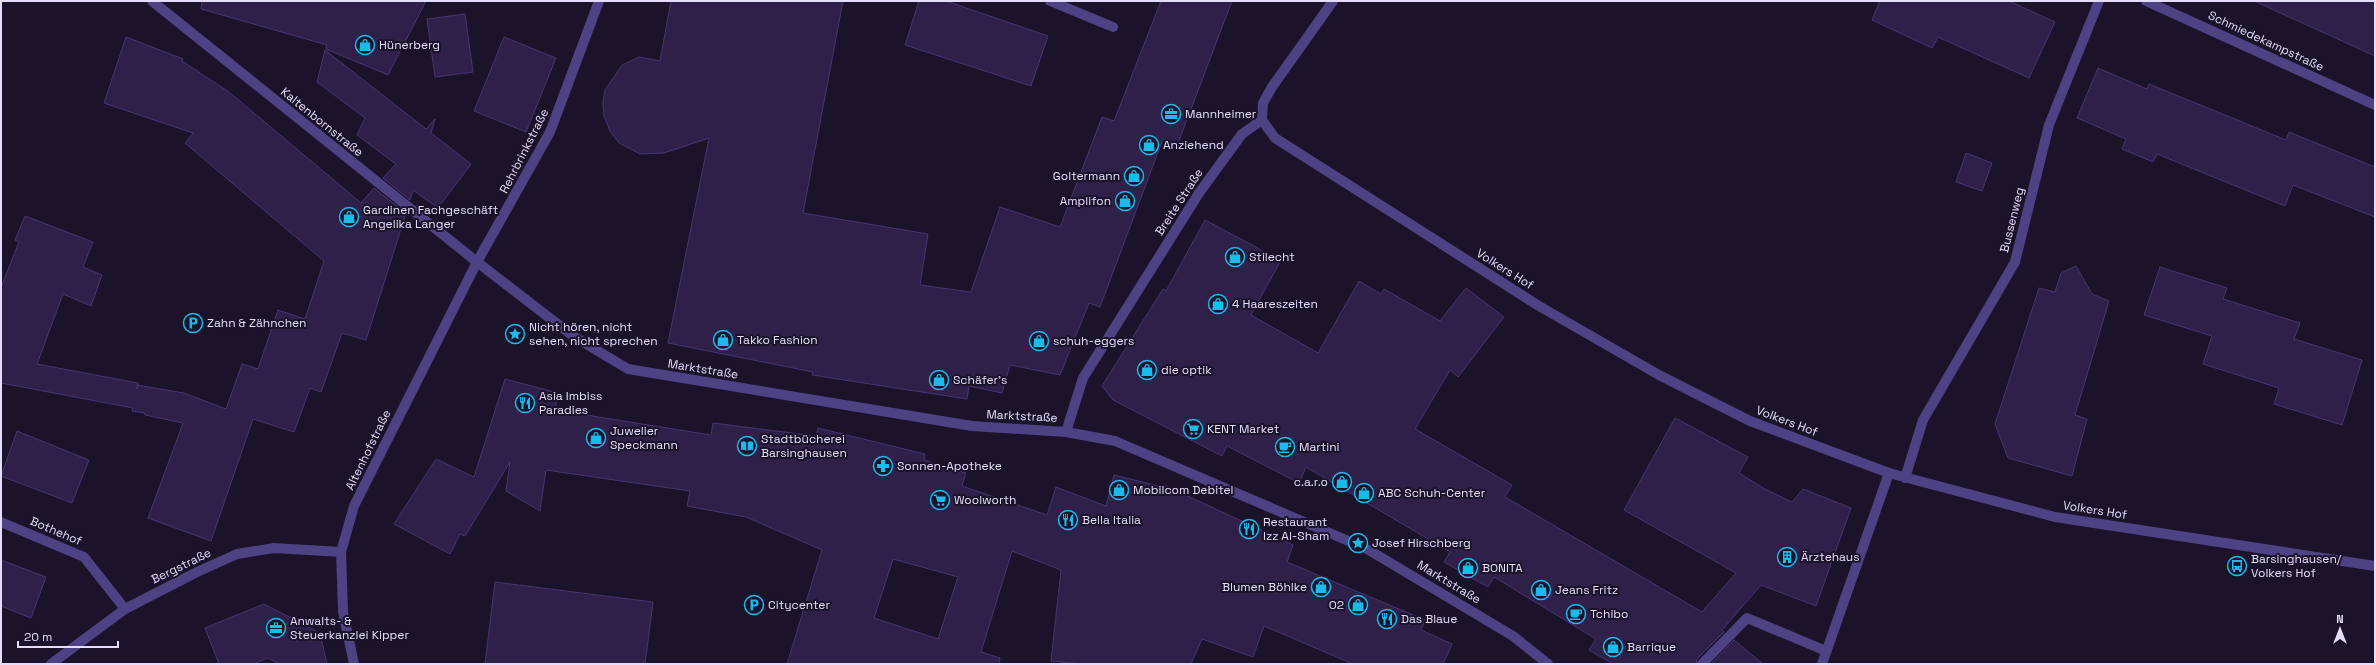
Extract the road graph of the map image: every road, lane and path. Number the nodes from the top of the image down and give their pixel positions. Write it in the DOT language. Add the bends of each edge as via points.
graph roads {
  1 [pos="152,1"];
  2 [pos="599,1"];
  3 [pos="1050,1"];
  4 [pos="1333,1"];
  5 [pos="2099,1"];
  6 [pos="2146,1"];
  7 [pos="1113,27"];
  8 [pos="2375,105"];
  9 [pos="1262,120"];
  10 [pos="477,262"];
  11 [pos="1066,432"];
  12 [pos="1889,474"];
  13 [pos="1905,478"];
  14 [pos="1,522"];
  15 [pos="341,552"];
  16 [pos="2375,566"];
  17 [pos="125,609"];
  18 [pos="1826,651"];
  19 [pos="51,664"];
  20 [pos="354,664"];
  21 [pos="1548,664"];
  22 [pos="1702,664"];
  23 [pos="1822,664"];
  1 -- 10 [label="street, Kaltenbornstraße"];
  2 -- 10 [label="street, Rehrbrinkstraße" via="550,132"];
  3 -- 7 [label="street"];
  4 -- 9 [label="street" via="1272,87 1263,103"];
  5 -- 13 [label="street, Bussenweg" via="2049,125 2014,262 1923,420"];
  6 -- 8 [label="street, Schmiedekampstraße"];
  9 -- 11 [label="street, Breite Straße" via="1242,134 1198,193 1083,378"];
  9 -- 12 [label="street, Volkers Hof" via="1275,138 1539,306 1658,375 1750,421"];
  10 -- 11 [label="street, Marktstraße" via="573,336 628,369 972,426"];
  10 -- 15 [label="street, Altenhofstraße" via="354,506"];
  11 -- 21 [label="street, Marktstraße" via="1115,441 1367,549 1513,636"];
  12 -- 13 [label="street, Volkers Hof"];
  12 -- 18 [label="street"];
  13 -- 16 [label="street, Volkers Hof" via="2055,517"];
  14 -- 17 [label="street, Bothehof" via="84,557"];
  15 -- 17 [label="street, Bergstraße" via="274,548 237,554"];
  15 -- 20 [label="street, Altenhofstraße" via="343,612"];
  17 -- 19 [label="street, Bergstraße"];
  18 -- 22 [label="street" via="1746,618"];
  18 -- 23 [label="street"];
}
